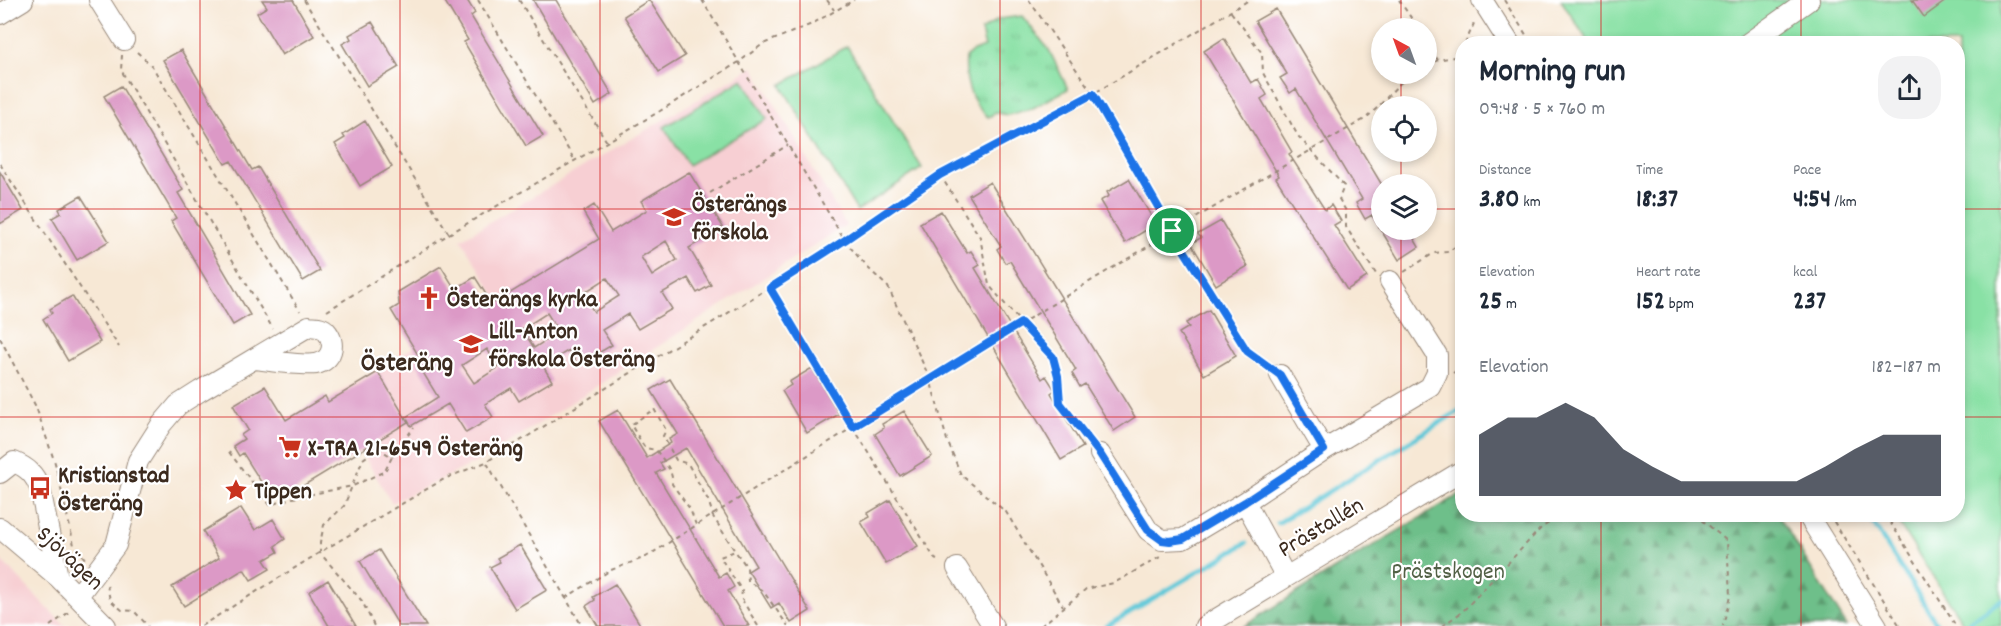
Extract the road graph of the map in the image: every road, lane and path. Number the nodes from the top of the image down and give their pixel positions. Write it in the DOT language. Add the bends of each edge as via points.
graph roads {
  1 [pos="99,0"];
  2 [pos="304,0"];
  3 [pos="478,0"];
  4 [pos="519,0"];
  5 [pos="702,0"];
  6 [pos="827,0"];
  7 [pos="854,0"];
  8 [pos="1029,0"];
  9 [pos="1249,0"];
  10 [pos="1399,0"];
  11 [pos="1504,0"];
  12 [pos="1809,0"];
  13 [pos="1480,8"];
  14 [pos="834,11"];
  15 [pos="1231,11"];
  16 [pos="1411,18"];
  17 [pos="1468,36"];
  18 [pos="1503,36"];
  19 [pos="1527,36"];
  20 [pos="1758,36"];
  21 [pos="124,40"];
  22 [pos="1455,57"];
  23 [pos="1438,60"];
  24 [pos="739,62"];
  25 [pos="1398,84"];
  26 [pos="1093,94"];
  27 [pos="607,142"];
  28 [pos="788,145"];
  29 [pos="1309,150"];
  30 [pos="575,160"];
  31 [pos="0,164"];
  32 [pos="940,175"];
  33 [pos="710,193"];
  34 [pos="1172,231"];
  35 [pos="449,234"];
  36 [pos="845,240"];
  37 [pos="1455,247"];
  38 [pos="1389,281"];
  39 [pos="770,288"];
  40 [pos="1021,323"];
  41 [pos="314,327"];
  42 [pos="0,338"];
  43 [pos="282,343"];
  44 [pos="119,347"];
  45 [pos="255,359"];
  46 [pos="1280,375"];
  47 [pos="930,379"];
  48 [pos="414,426"];
  49 [pos="853,427"];
  50 [pos="1324,450"];
  51 [pos="229,452"];
  52 [pos="1100,454"];
  53 [pos="392,457"];
  54 [pos="486,462"];
  55 [pos="0,473"];
  56 [pos="1455,475"];
  57 [pos="352,486"];
  58 [pos="1245,502"];
  59 [pos="712,515"];
  60 [pos="1551,522"];
  61 [pos="1704,522"];
  62 [pos="1812,522"];
  63 [pos="1834,522"];
  64 [pos="1890,522"];
  65 [pos="696,525"];
  66 [pos="0,528"];
  67 [pos="735,551"];
  68 [pos="321,553"];
  69 [pos="1161,557"];
  70 [pos="957,568"];
  71 [pos="96,570"];
  72 [pos="58,577"];
  73 [pos="1286,577"];
  74 [pos="78,596"];
  75 [pos="565,598"];
  76 [pos="1063,606"];
  77 [pos="106,626"];
  78 [pos="148,626"];
  79 [pos="201,626"];
  80 [pos="374,626"];
  81 [pos="582,626"];
  82 [pos="758,626"];
  83 [pos="788,626"];
  84 [pos="993,626"];
  85 [pos="1041,626"];
  86 [pos="1205,626"];
  87 [pos="1442,626"];
  88 [pos="1723,626"];
  89 [pos="1877,626"];
  90 [pos="1900,626"];
  91 [pos="1956,626"];
  1 -- 21 [label="street"];
  2 -- 35 [label="path"];
  3 -- 30 [label="path"];
  4 -- 27 [label="path"];
  5 -- 24 [label="path"];
  6 -- 14 [label="path"];
  7 -- 14 [label="path"];
  8 -- 26 [label="path"];
  9 -- 15 [label="path"];
  10 -- 16 [label="path"];
  11 -- 19 [label="path"];
  12 -- 20 [label="street"];
  13 -- 17 [label="path"];
  13 -- 18 [label="street"];
  14 -- 24 [label="path" via="763,44"];
  15 -- 26 [label="path"];
  15 -- 29 [label="path" via="1262,53 1263,74"];
  21 -- 41 [label="path" via="152,66"];
  21 -- 43 [label="path" via="121,70"];
  22 -- 23 [label="path"];
  24 -- 27 [label="path"];
  24 -- 28 [label="path"];
  25 -- 29 [label="path" via="1371,114"];
  26 -- 32 [label="path"];
  26 -- 34 [label="path"];
  27 -- 30 [label="path"];
  28 -- 33 [label="path"];
  28 -- 36 [label="path"];
  29 -- 34 [label="path"];
  29 -- 38 [label="path" via="1344,186 1339,199 1346,211 1346,227 1373,273"];
  30 -- 35 [label="path"];
  31 -- 44 [label="path"];
  32 -- 36 [label="path"];
  32 -- 40 [label="path" via="980,237 989,285"];
  34 -- 40 [label="path"];
  34 -- 46 [label="path" via="1247,351"];
  35 -- 41 [label="path" via="323,314"];
  36 -- 39 [label="path"];
  36 -- 47 [label="path" via="888,287"];
  37 -- 38 [label="path" via="1434,253"];
  38 -- 50 [label="street" via="1437,355 1435,379 1430,387"];
  39 -- 49 [label="path"];
  39 -- 54 [label="path"];
  40 -- 47 [label="path"];
  40 -- 52 [label="path" via="1053,357 1060,403"];
  41 -- 43 [label="street"];
  41 -- 45 [label="street" via="327,332 332,344 332,352 322,362"];
  42 -- 71 [label="path" via="42,424 74,545"];
  43 -- 45 [label="street"];
  45 -- 71 [label="street" via="178,405 161,425 138,461 116,545"];
  46 -- 50 [label="street"];
  47 -- 49 [label="path"];
  47 -- 76 [label="path" via="961,475 1006,512"];
  48 -- 53 [label="path"];
  49 -- 59 [label="path"];
  49 -- 70 [label="path" via="934,559"];
  50 -- 58 [label="street"];
  51 -- 57 [label="path" via="270,506"];
  52 -- 58 [label="street" via="1148,530 1162,540 1183,539"];
  53 -- 57 [label="path" via="385,471"];
  53 -- 57 [label="path" via="378,448 370,453 363,459"];
  54 -- 68 [label="path" via="444,479"];
  54 -- 75 [label="path"];
  55 -- 72 [label="street" via="14,462 35,475"];
  56 -- 73 [label="street, Prästallén"];
  57 -- 68 [label="path" via="344,506 324,525"];
  58 -- 73 [label="street"];
  59 -- 65 [label="path"];
  59 -- 65 [label="path" via="688,464 676,460 654,409 631,425 645,448 656,450 666,464 672,484"];
  59 -- 67 [label="path"];
  60 -- 87 [label="path" via="1542,527 1462,612"];
  61 -- 88 [label="path" via="1727,541 1730,596"];
  62 -- 89 [label="street"];
  63 -- 90 [label="path"];
  64 -- 91 [label="path"];
  65 -- 75 [label="path" via="646,557 611,570"];
  66 -- 72 [label="street, Sjövägen"];
  67 -- 82 [label="path" via="720,558 742,591 741,598"];
  67 -- 83 [label="path" via="747,567 748,581 763,591"];
  68 -- 79 [label="path"];
  68 -- 80 [label="path" via="362,602"];
  69 -- 76 [label="path" via="1114,583 1086,589"];
  70 -- 84 [label="street"];
  71 -- 74 [label="street"];
  71 -- 78 [label="path" via="106,584 110,600 122,610 134,611"];
  72 -- 74 [label="street, Sjövägen"];
  73 -- 86 [label="street, Prästallén"];
  74 -- 77 [label="street, Sjövägen"];
  75 -- 81 [label="path"];
  76 -- 85 [label="path"];
}
